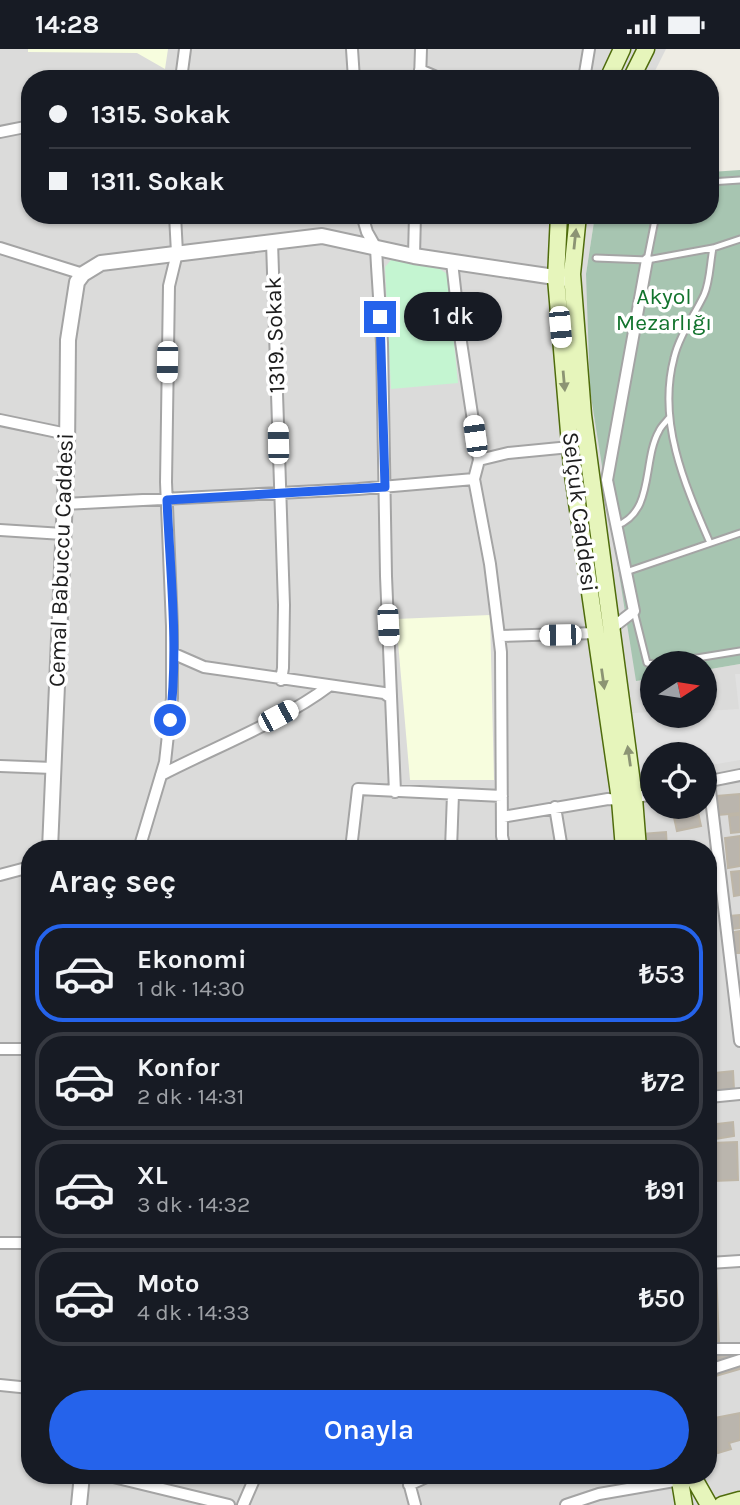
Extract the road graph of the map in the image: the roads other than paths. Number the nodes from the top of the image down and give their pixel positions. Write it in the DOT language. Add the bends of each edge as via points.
graph roads {
  1 [pos="184,49"];
  2 [pos="352,49"];
  3 [pos="421,49"];
  4 [pos="589,49"];
  5 [pos="622,49"];
  6 [pos="646,49"];
  7 [pos="182,70"];
  8 [pos="353,70"];
  9 [pos="420,70"];
  10 [pos="586,70"];
  11 [pos="612,70"];
  12 [pos="636,70"];
  13 [pos="21,128"];
  14 [pos="0,132"];
  15 [pos="740,180"];
  16 [pos="719,181"];
  17 [pos="175,224"];
  18 [pos="365,224"];
  19 [pos="415,224"];
  20 [pos="559,224"];
  21 [pos="577,224"];
  22 [pos="654,224"];
  23 [pos="740,239"];
  24 [pos="272,242"];
  25 [pos="0,248"];
  26 [pos="376,248"];
  27 [pos="713,248"];
  28 [pos="177,253"];
  29 [pos="414,256"];
  30 [pos="596,258"];
  31 [pos="647,260"];
  32 [pos="452,262"];
  33 [pos="83,274"];
  34 [pos="556,278"];
  35 [pos="572,280"];
  36 [pos="669,418"];
  37 [pos="0,420"];
  38 [pos="67,434"];
  39 [pos="570,447"];
  40 [pos="479,460"];
  41 [pos="474,479"];
  42 [pos="385,487"];
  43 [pos="280,493"];
  44 [pos="167,500"];
  45 [pos="64,504"];
  46 [pos="616,526"];
  47 [pos="0,530"];
  48 [pos="740,533"];
  49 [pos="63,534"];
  50 [pos="710,543"];
  51 [pos="626,572"];
  52 [pos="634,611"];
  53 [pos="604,631"];
  54 [pos="499,636"];
  55 [pos="645,651"];
  56 [pos="740,651"];
  57 [pos="172,653"];
  58 [pos="718,655"];
  59 [pos="281,680"];
  60 [pos="330,686"];
  61 [pos="391,698"];
  62 [pos="0,766"];
  63 [pos="53,768"];
  64 [pos="161,775"];
  65 [pos="740,775"];
  66 [pos="717,780"];
  67 [pos="394,792"];
  68 [pos="453,794"];
  69 [pos="502,796"];
  70 [pos="640,796"];
  71 [pos="627,799"];
  72 [pos="555,807"];
  73 [pos="502,817"];
  74 [pos="712,819"];
  75 [pos="50,840"];
  76 [pos="142,840"];
  77 [pos="352,840"];
  78 [pos="451,840"];
  79 [pos="504,840"];
  80 [pos="560,840"];
  81 [pos="625,840"];
  82 [pos="636,840"];
  83 [pos="714,840"];
  84 [pos="717,860"];
  85 [pos="21,869"];
  86 [pos="0,875"];
  87 [pos="740,1041"];
  88 [pos="0,1049"];
  89 [pos="21,1049"];
  90 [pos="740,1094"];
  91 [pos="717,1096"];
  92 [pos="0,1243"];
  93 [pos="21,1243"];
  94 [pos="740,1261"];
  95 [pos="717,1262"];
  96 [pos="717,1349"];
  97 [pos="740,1349"];
  98 [pos="740,1360"];
  99 [pos="717,1367"];
  100 [pos="0,1385"];
  101 [pos="21,1387"];
  102 [pos="81,1484"];
  103 [pos="142,1484"];
  104 [pos="252,1484"];
  105 [pos="409,1484"];
  106 [pos="652,1484"];
  107 [pos="684,1484"];
  108 [pos="690,1484"];
  109 [pos="647,1485"];
  110 [pos="604,1493"];
  111 [pos="740,1500"];
  112 [pos="79,1505"];
  113 [pos="229,1505"];
  114 [pos="243,1505"];
  115 [pos="415,1505"];
  116 [pos="566,1505"];
  117 [pos="606,1505"];
  118 [pos="684,1505"];
  119 [pos="699,1505"];
  120 [pos="709,1505"];
  121 [pos="722,1505"];
  1 -- 7 [label="street"];
  2 -- 8 [label="street"];
  3 -- 9 [label="street"];
  4 -- 10 [label="street"];
  5 -- 11 [label="main road"];
  6 -- 12 [label="main road"];
  13 -- 14 [label="street"];
  15 -- 16 [label="lane"];
  17 -- 28 [label="street"];
  18 -- 26 [label="street"];
  19 -- 29 [label="street"];
  20 -- 34 [label="main road, Selçuk Caddesi"];
  35 -- 21 [label="main road, one-way"];
  22 -- 31 [label="lane"];
  23 -- 27 [label="lane"];
  24 -- 26 [label="street" via="323,236"];
  24 -- 28 [label="street"];
  24 -- 43 [label="street, 1319. Sokak"];
  25 -- 33 [label="street"];
  26 -- 29 [label="street"];
  26 -- 42 [label="street"];
  27 -- 31 [label="lane"];
  27 -- 36 [label="lane" via="705,294 674,358"];
  28 -- 33 [label="street" via="101,263"];
  28 -- 44 [label="street" via="169,286"];
  29 -- 32 [label="street"];
  30 -- 31 [label="lane"];
  31 -- 46 [label="street" via="607,480"];
  32 -- 34 [label="street"];
  32 -- 40 [label="street"];
  33 -- 38 [label="street, Cemal Babuccu Caddesi" via="77,282 68,340"];
  34 -- 35 [label="street"];
  34 -- 39 [label="main road, Selçuk Caddesi, one-way"];
  35 -- 53 [label="main road"];
  36 -- 46 [label="lane" via="659,430 639,506 634,516"];
  36 -- 50 [label="lane" via="689,494"];
  37 -- 38 [label="street"];
  38 -- 45 [label="street, Cemal Babuccu Caddesi"];
  39 -- 40 [label="street"];
  39 -- 53 [label="main road, Selçuk Caddesi"];
  40 -- 41 [label="street"];
  41 -- 42 [label="street"];
  41 -- 54 [label="street"];
  42 -- 43 [label="street"];
  42 -- 61 [label="street"];
  43 -- 44 [label="street"];
  43 -- 59 [label="street, 1319. Sokak"];
  44 -- 45 [label="street"];
  44 -- 57 [label="street"];
  45 -- 49 [label="street, Cemal Babuccu Caddesi"];
  46 -- 51 [label="street"];
  47 -- 49 [label="street"];
  48 -- 50 [label="lane"];
  49 -- 63 [label="street, Cemal Babuccu Caddesi"];
  50 -- 51 [label="lane"];
  51 -- 52 [label="street"];
  52 -- 53 [label="street"];
  52 -- 55 [label="lane"];
  53 -- 54 [label="street"];
  53 -- 71 [label="main road"];
  54 -- 69 [label="street"];
  56 -- 58 [label="lane"];
  57 -- 59 [label="street" via="204,667"];
  57 -- 64 [label="street" via="172,698"];
  59 -- 60 [label="street"];
  60 -- 61 [label="street" via="384,693"];
  60 -- 64 [label="street"];
  61 -- 67 [label="street"];
  62 -- 63 [label="street"];
  63 -- 75 [label="street, Cemal Babuccu Caddesi"];
  64 -- 76 [label="street"];
  65 -- 66 [label="street"];
  67 -- 68 [label="street"];
  67 -- 77 [label="street" via="358,789"];
  68 -- 69 [label="street"];
  68 -- 78 [label="street"];
  69 -- 73 [label="street"];
  70 -- 71 [label="street"];
  71 -- 72 [label="street"];
  71 -- 81 [label="main road"];
  71 -- 82 [label="main road"];
  72 -- 73 [label="street"];
  72 -- 80 [label="street"];
  73 -- 79 [label="street"];
  74 -- 83 [label="street"];
  84 -- 87 [label="street"];
  85 -- 86 [label="street"];
  88 -- 89 [label="street"];
  90 -- 91 [label="street"];
  92 -- 93 [label="street"];
  94 -- 95 [label="street"];
  96 -- 97 [label="street"];
  98 -- 99 [label="street"];
  100 -- 101 [label="street"];
  102 -- 112 [label="street"];
  103 -- 113 [label="street"];
  104 -- 114 [label="street"];
  105 -- 115 [label="street"];
  106 -- 109 [label="street"];
  107 -- 118 [label="main road"];
  108 -- 120 [label="main road"];
  109 -- 110 [label="street"];
  110 -- 116 [label="street"];
  110 -- 117 [label="street"];
  111 -- 121 [label="main road"];
  119 -- 120 [label="main road"];
}
